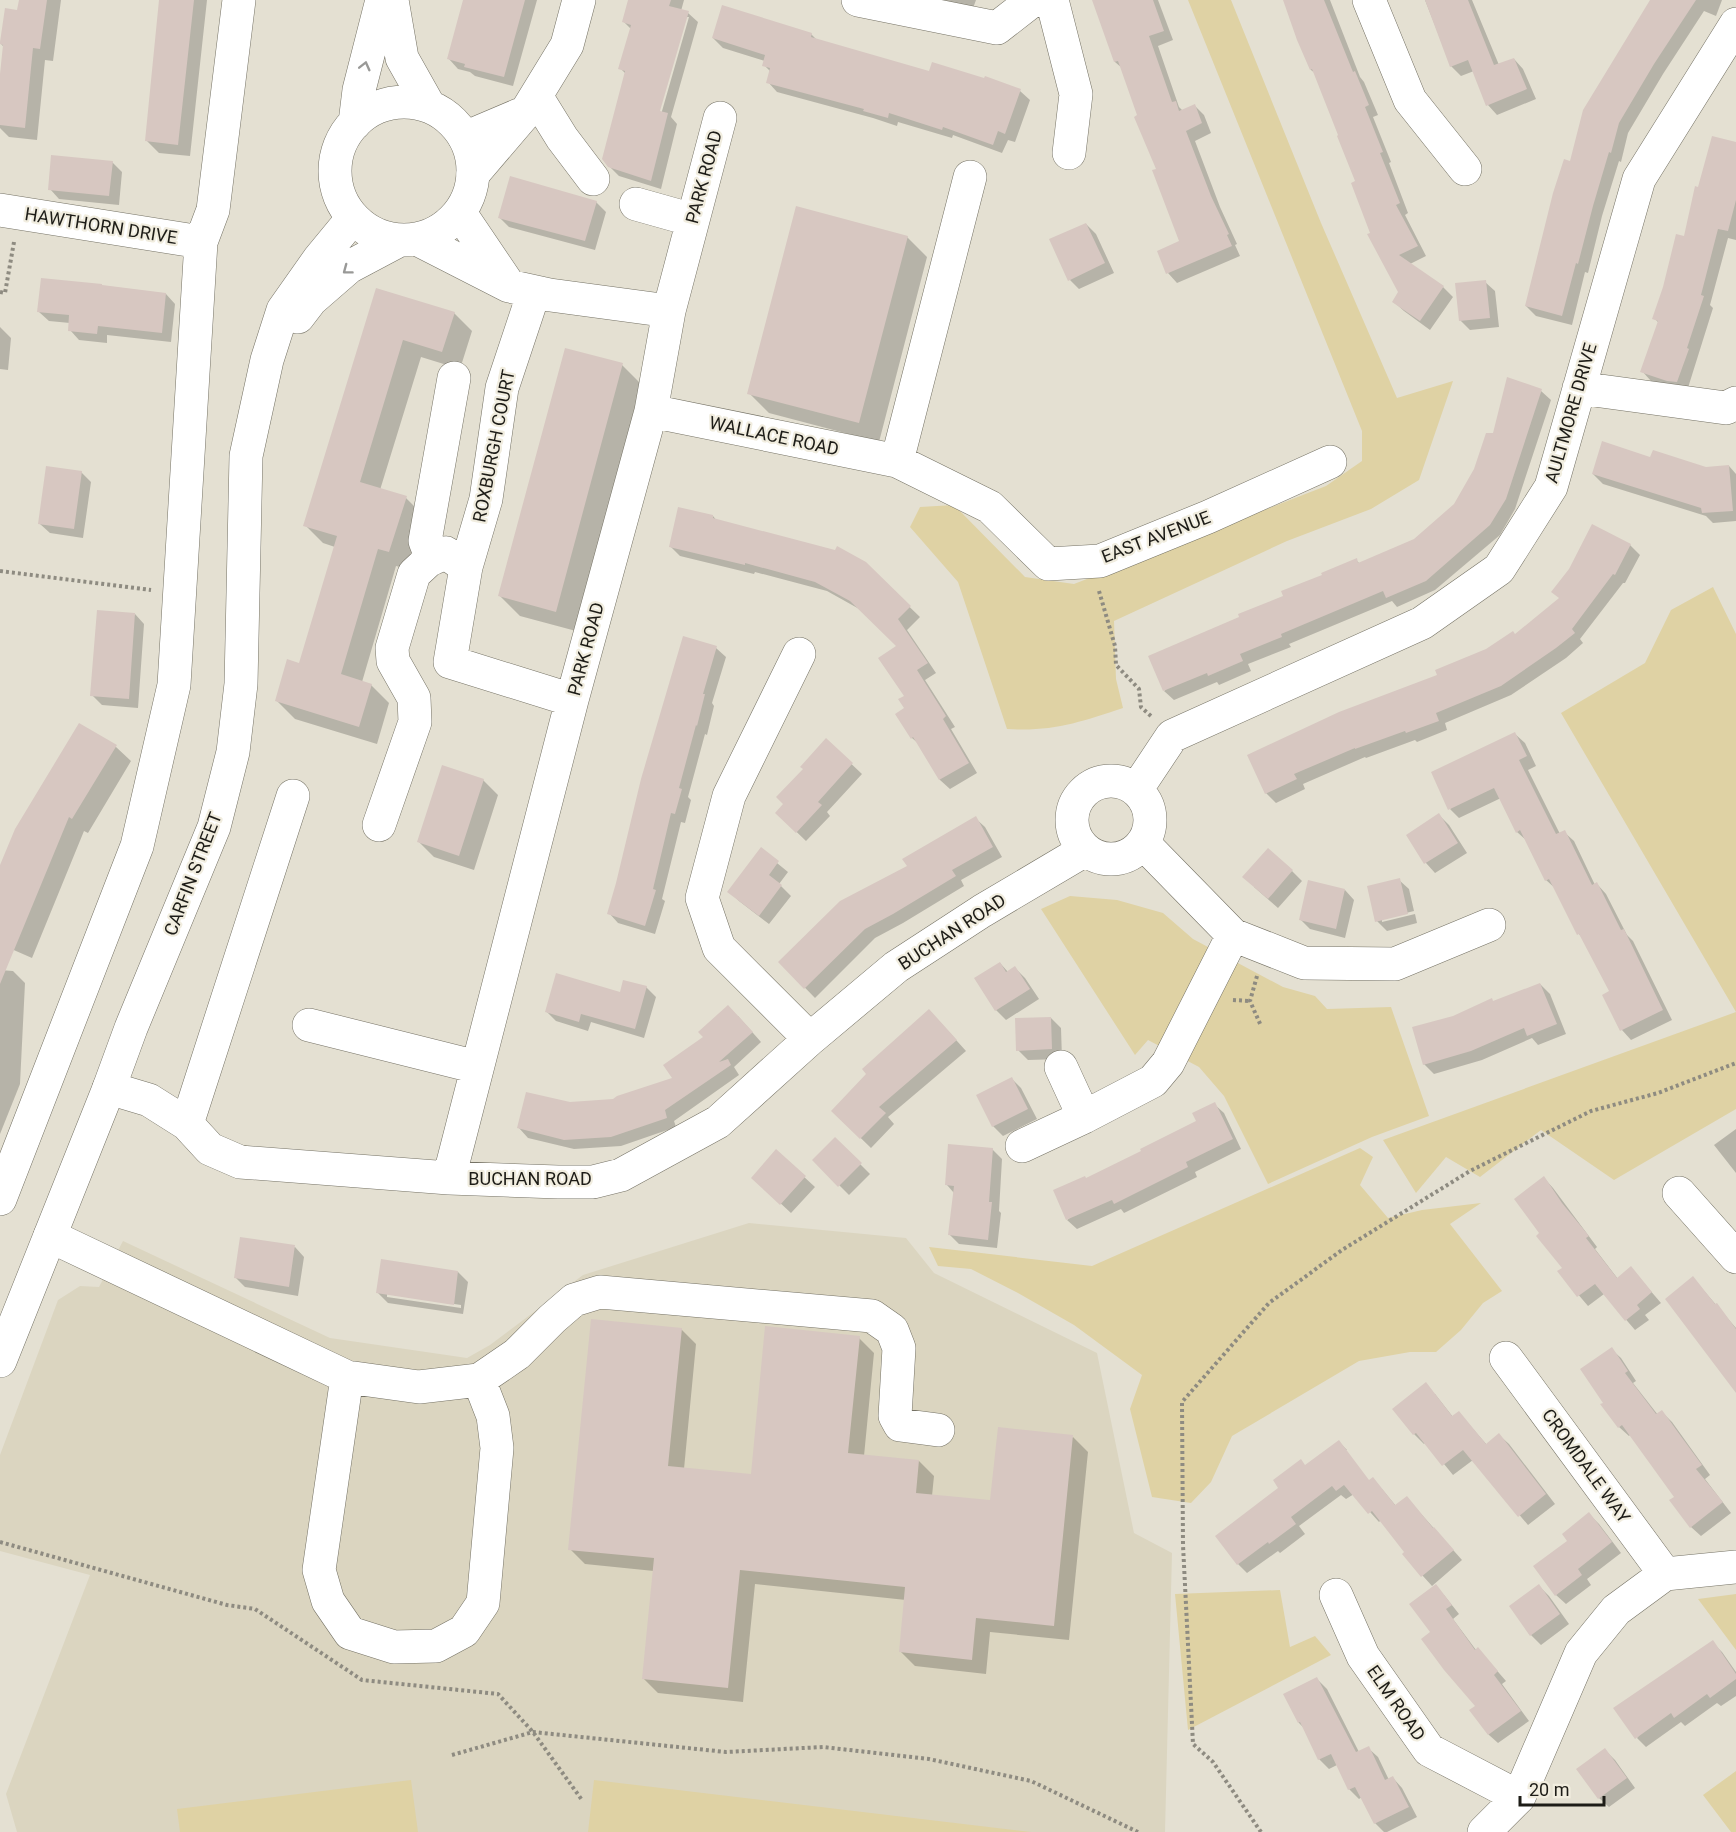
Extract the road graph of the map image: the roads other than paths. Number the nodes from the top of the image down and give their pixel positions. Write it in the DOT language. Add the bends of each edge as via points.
graph roads {
  1 [pos="239,0"];
  2 [pos="382,0"];
  3 [pos="392,0"];
  4 [pos="579,0"];
  5 [pos="860,0"];
  6 [pos="1033,0"];
  7 [pos="1052,0"];
  8 [pos="1369,0"];
  9 [pos="1736,24"];
  10 [pos="531,104"];
  11 [pos="429,106"];
  12 [pos="720,118"];
  13 [pos="355,123"];
  14 [pos="465,138"];
  15 [pos="1069,153"];
  16 [pos="1465,169"];
  17 [pos="473,174"];
  18 [pos="970,177"];
  19 [pos="593,179"];
  20 [pos="636,204"];
  21 [pos="9,212"];
  22 [pos="460,213"];
  23 [pos="352,219"];
  24 [pos="693,220"];
  25 [pos="408,240"];
  26 [pos="201,242"];
  27 [pos="522,289"];
  28 [pos="669,311"];
  29 [pos="267,360"];
  30 [pos="454,378"];
  31 [pos="1579,388"];
  32 [pos="1736,403"];
  33 [pos="651,411"];
  34 [pos="897,461"];
  35 [pos="1330,462"];
  36 [pos="432,559"];
  37 [pos="466,567"];
  38 [pos="799,654"];
  39 [pos="572,700"];
  40 [pos="1136,790"];
  41 [pos="293,796"];
  42 [pos="379,825"];
  43 [pos="1143,843"];
  44 [pos="1085,850"];
  45 [pos="1489,925"];
  46 [pos="1233,935"];
  47 [pos="309,1024"];
  48 [pos="810,1039"];
  49 [pos="477,1067"];
  50 [pos="1061,1067"];
  51 [pos="109,1088"];
  52 [pos="1084,1117"];
  53 [pos="187,1124"];
  54 [pos="1022,1146"];
  55 [pos="449,1178"];
  56 [pos="1679,1193"];
  57 [pos="0,1199"];
  58 [pos="51,1236"];
  59 [pos="1736,1257"];
  60 [pos="1506,1358"];
  61 [pos="0,1361"];
  62 [pos="347,1377"];
  63 [pos="479,1380"];
  64 [pos="938,1430"];
  65 [pos="1736,1567"];
  66 [pos="1665,1574"];
  67 [pos="1336,1594"];
  68 [pos="1519,1797"];
  69 [pos="1484,1832"];
  1 -- 26 [label="street" via="213,210"];
  13 -- 2 [label="street, one-way" via="359,90"];
  3 -- 11 [label="street" via="402,58"];
  4 -- 10 [label="street" via="567,45"];
  5 -- 6 [label="street" via="997,28"];
  7 -- 15 [label="street" via="1076,93"];
  8 -- 16 [label="street" via="1410,100"];
  9 -- 31 [label="street, AULTMORE DRIVE" via="1639,179"];
  10 -- 14 [label="street"];
  10 -- 17 [label="street"];
  10 -- 19 [label="street"];
  11 -- 13 [label="street" via="392,102 369,110"];
  11 -- 14 [label="street" via="450,118"];
  12 -- 24 [label="street, PARK ROAD"];
  13 -- 23 [label="street" via="338,146 333,170 341,204"];
  14 -- 17 [label="street"];
  17 -- 22 [label="street"];
  18 -- 34 [label="street"];
  20 -- 24 [label="street"];
  21 -- 26 [label="street, HAWTHORN DRIVE"];
  22 -- 25 [label="street" via="442,230"];
  22 -- 27 [label="street"];
  23 -- 25 [label="street" via="367,231"];
  23 -- 29 [label="street, CARFIN STREET" via="282,310"];
  24 -- 28 [label="street, PARK ROAD"];
  25 -- 27 [label="street"];
  25 -- 29 [label="street, CARFIN STREET, one-way" via="349,267 311,300"];
  26 -- 57 [label="street" via="174,685 137,846"];
  27 -- 28 [label="street"];
  27 -- 37 [label="street, ROXBURGH COURT" via="486,499"];
  28 -- 33 [label="street, PARK ROAD"];
  29 -- 51 [label="street, CARFIN STREET" via="246,456 241,684 233,752 214,828"];
  30 -- 36 [label="street" via="424,542"];
  31 -- 32 [label="street" via="1726,408"];
  31 -- 40 [label="street, AULTMORE DRIVE" via="1551,487 1499,569 1422,622 1172,736"];
  33 -- 34 [label="street, WALLACE ROAD"];
  33 -- 39 [label="street, PARK ROAD"];
  34 -- 35 [label="street, EAST AVENUE" via="990,507 1048,564 1100,561 1208,518"];
  36 -- 37 [label="street" via="446,554"];
  36 -- 42 [label="street" via="414,574 392,648 393,661 414,698 415,722"];
  37 -- 39 [label="street, ROXBURGH COURT" via="450,662"];
  38 -- 48 [label="street" via="729,795 702,898 719,948"];
  39 -- 49 [label="street, PARK ROAD"];
  40 -- 43 [label="street" via="1147,805 1150,819"];
  40 -- 44 [label="street" via="1122,782 1100,782 1078,799 1072,825"];
  41 -- 53 [label="street"];
  43 -- 44 [label="street" via="1134,853 1114,860"];
  43 -- 46 [label="street"];
  44 -- 48 [label="street, BUCHAN ROAD" via="896,968"];
  45 -- 46 [label="street" via="1395,964 1304,963"];
  46 -- 52 [label="street" via="1168,1063 1153,1081"];
  47 -- 49 [label="street"];
  48 -- 55 [label="street, BUCHAN ROAD" via="718,1122 621,1175 593,1182"];
  49 -- 55 [label="street, PARK ROAD"];
  50 -- 52 [label="street"];
  51 -- 53 [label="street, BUCHAN ROAD" via="149,1100"];
  51 -- 58 [label="street, CARFIN STREET"];
  52 -- 54 [label="street"];
  53 -- 55 [label="street, BUCHAN ROAD" via="210,1149 240,1162"];
  56 -- 59 [label="street"];
  58 -- 61 [label="street, CARFIN STREET"];
  58 -- 62 [label="street"];
  60 -- 66 [label="street, CROMDALE WAY"];
  62 -- 63 [label="street" via="419,1387"];
  62 -- 63 [label="street" via="319,1570 328,1601 350,1633 394,1647 436,1646 464,1631 483,1603 497,1448 493,1416"];
  63 -- 64 [label="street" via="517,1354 574,1300 600,1293 872,1316 892,1330 899,1348 895,1416 900,1425"];
  65 -- 66 [label="street"];
  66 -- 68 [label="street" via="1616,1610 1581,1653"];
  67 -- 68 [label="street, ELM ROAD" via="1363,1656 1429,1750"];
  68 -- 69 [label="street"];
}
